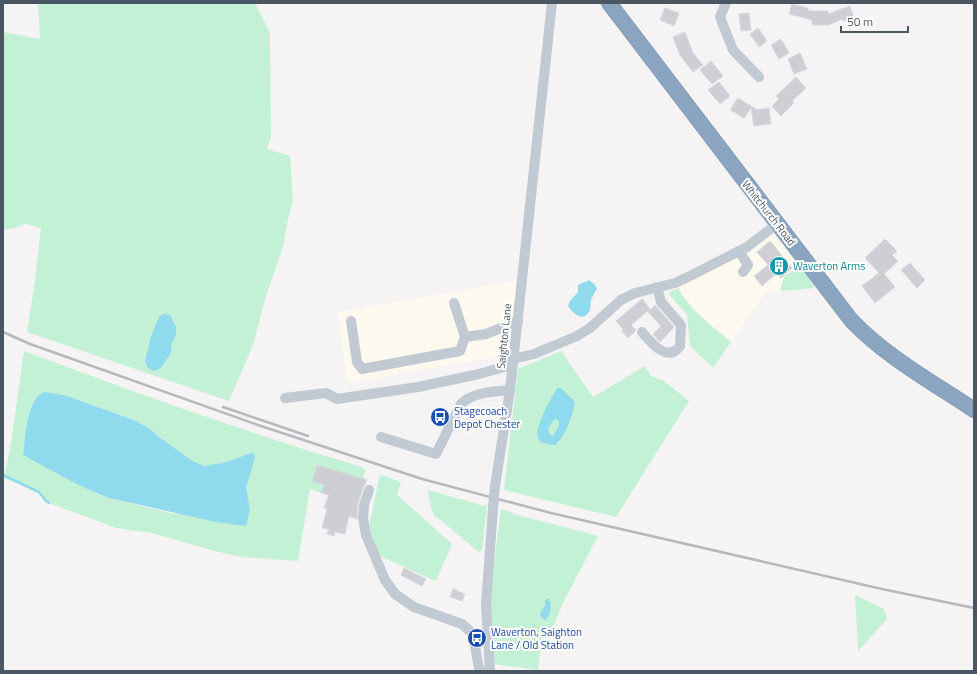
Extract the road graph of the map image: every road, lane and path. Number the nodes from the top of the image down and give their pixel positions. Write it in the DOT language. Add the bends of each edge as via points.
graph roads {
  1 [pos="552,3"];
  2 [pos="609,3"];
  3 [pos="726,3"];
  4 [pos="759,77"];
  5 [pos="777,224"];
  6 [pos="739,251"];
  7 [pos="743,272"];
  8 [pos="657,287"];
  9 [pos="454,303"];
  10 [pos="351,321"];
  11 [pos="518,321"];
  12 [pos="642,332"];
  13 [pos="465,337"];
  14 [pos="513,359"];
  15 [pos="510,390"];
  16 [pos="285,398"];
  17 [pos="974,410"];
  18 [pos="380,437"];
  19 [pos="369,490"];
  20 [pos="482,671"];
  21 [pos="490,671"];
  1 -- 11 [label="street, Saighton Lane"];
  2 -- 5 [label="highway, Whitchurch Road"];
  3 -- 4 [label="street" via="720,17 734,50"];
  5 -- 6 [label="street"];
  5 -- 17 [label="highway, Whitchurch Road" via="866,335"];
  6 -- 7 [label="street" via="748,265"];
  6 -- 8 [label="street" via="675,283"];
  8 -- 12 [label="street" via="661,302 681,325 680,346 673,352 664,352"];
  8 -- 14 [label="street" via="620,300 590,328 577,336 534,354"];
  9 -- 13 [label="street"];
  10 -- 13 [label="street" via="357,362 362,369 460,351"];
  11 -- 13 [label="street" via="486,334"];
  11 -- 14 [label="street, Saighton Lane"];
  14 -- 15 [label="street, Saighton Lane"];
  14 -- 16 [label="street" via="504,367 418,387 337,399 326,393"];
  15 -- 18 [label="street" via="466,398 436,454"];
  15 -- 21 [label="street, Saighton Lane, bridge" via="495,486 486,605"];
  19 -- 20 [label="street" via="363,518 366,535 385,580 395,594 414,606 462,624 473,634 479,669"];
}
